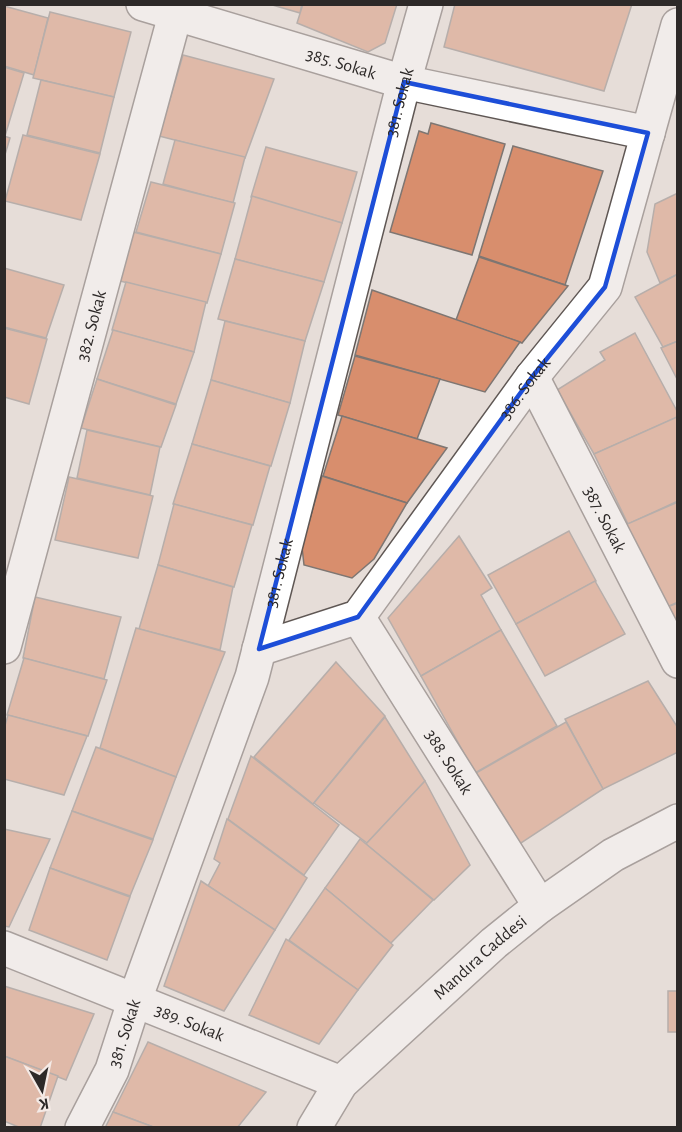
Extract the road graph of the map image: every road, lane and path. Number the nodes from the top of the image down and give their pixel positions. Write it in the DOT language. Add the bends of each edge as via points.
graph roads {
  1 [pos="143,4"];
  2 [pos="426,4"];
  3 [pos="177,9"];
  4 [pos="676,36"];
  5 [pos="404,82"];
  6 [pos="648,133"];
  7 [pos="532,377"];
  8 [pos="358,616"];
  9 [pos="4,647"];
  10 [pos="259,649"];
  11 [pos="678,661"];
  12 [pos="678,821"];
  13 [pos="540,906"];
  14 [pos="4,948"];
  15 [pos="134,1002"];
  16 [pos="341,1083"];
  17 [pos="82,1128"];
  18 [pos="314,1128"];
  1 -- 3 [label="street, 385. Sokak"];
  2 -- 5 [label="street, 381. Sokak"];
  3 -- 5 [label="street, 385. Sokak"];
  3 -- 9 [label="street, 382. Sokak"];
  4 -- 6 [label="street, 386. Sokak"];
  5 -- 6 [label="street, 385. Sokak"];
  5 -- 10 [label="street, 381. Sokak"];
  6 -- 7 [label="street, 386. Sokak" via="605,287"];
  7 -- 8 [label="street, 386. Sokak"];
  7 -- 11 [label="street, 387. Sokak"];
  8 -- 10 [label="street"];
  8 -- 13 [label="street, 388. Sokak"];
  10 -- 15 [label="street, 381. Sokak"];
  12 -- 13 [label="street, Mandıra Caddesi" via="613,855"];
  13 -- 16 [label="street, Mandıra Caddesi"];
  14 -- 15 [label="street, 389. Sokak"];
  15 -- 16 [label="street, 389. Sokak"];
  15 -- 17 [label="street, 381. Sokak" via="112,1070"];
  16 -- 18 [label="street, Mandıra Caddesi"];
}
